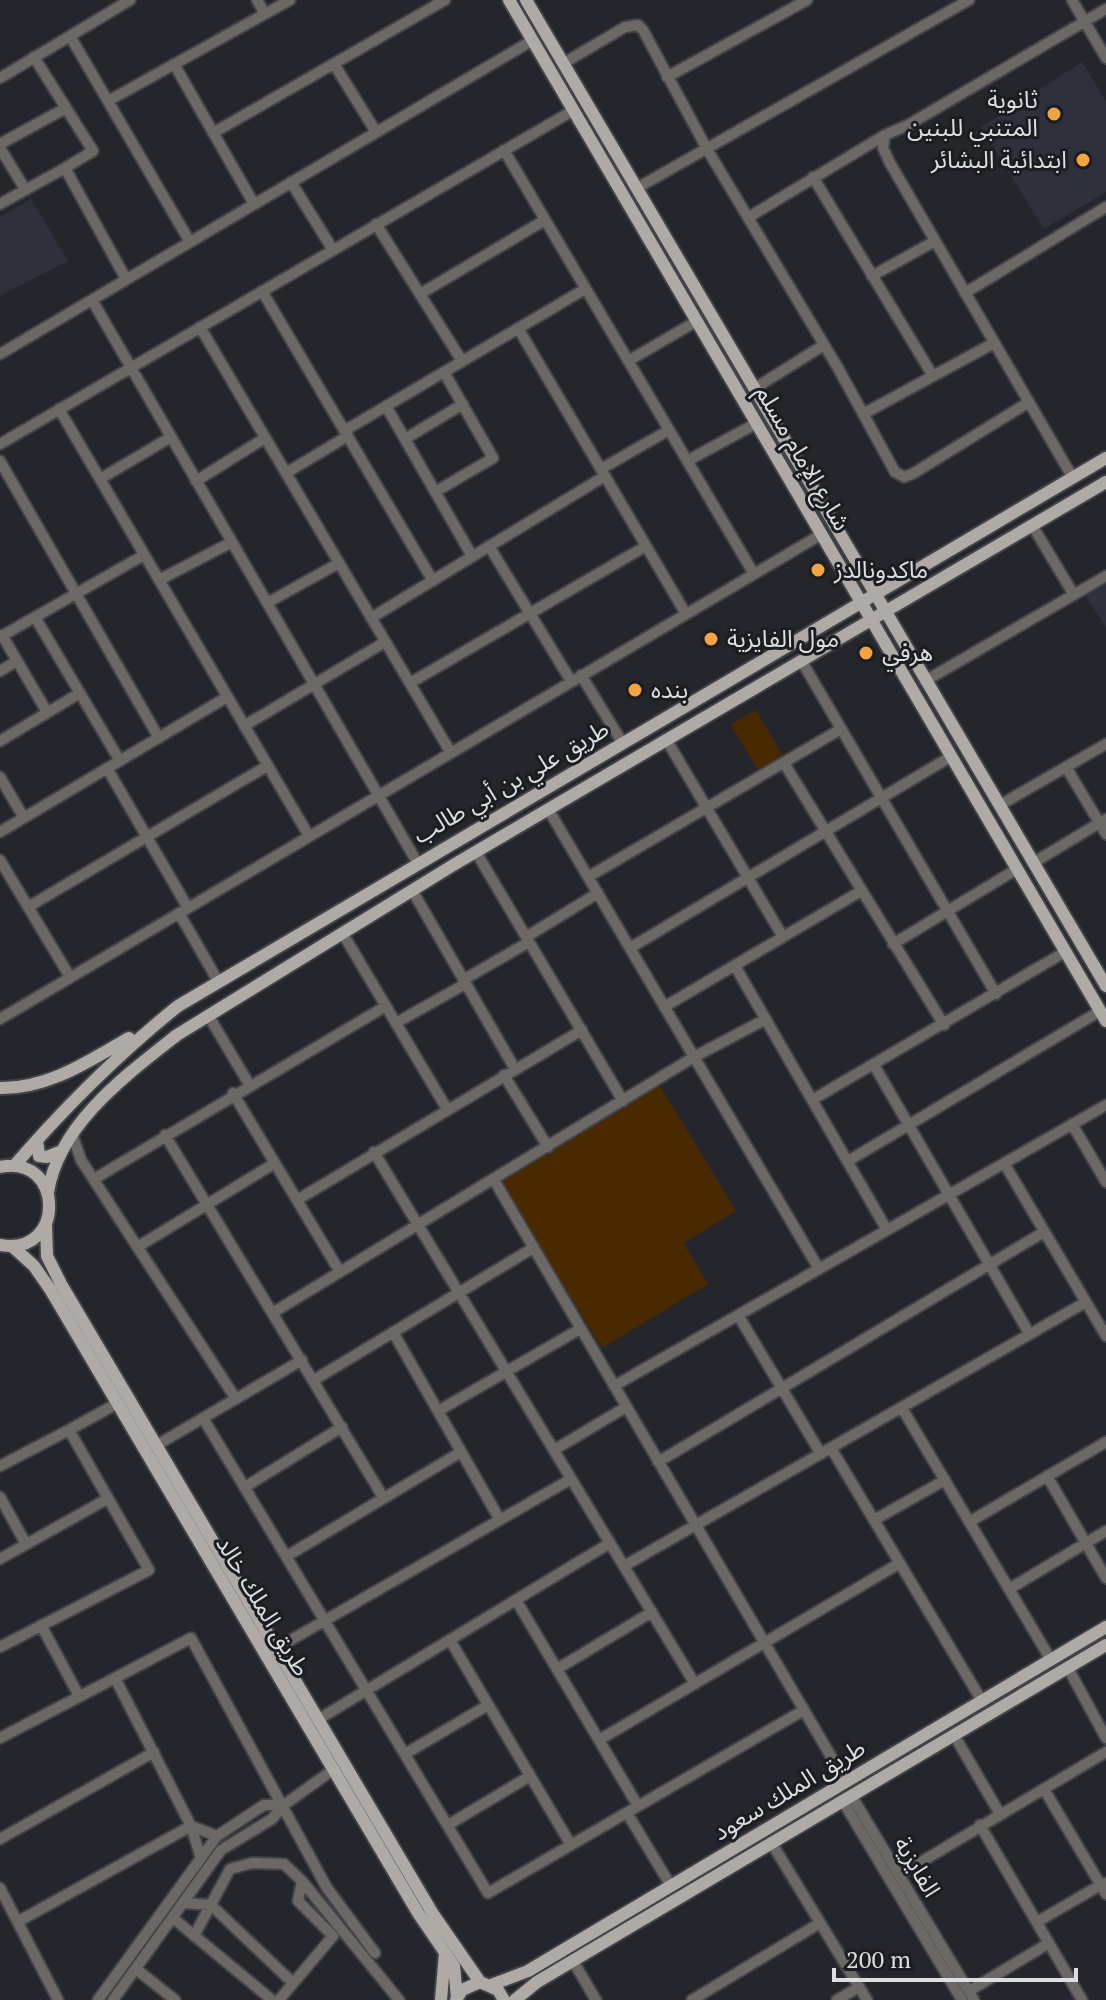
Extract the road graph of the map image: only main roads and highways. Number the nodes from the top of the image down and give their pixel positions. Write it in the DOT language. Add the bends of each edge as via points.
graph roads {
  1 [pos="509,0"];
  2 [pos="526,0"];
  3 [pos="1106,458"];
  4 [pos="1106,482"];
  5 [pos="867,598"];
  6 [pos="876,615"];
  7 [pos="1106,986"];
  8 [pos="1103,1016"];
  9 [pos="160,1021"];
  10 [pos="0,1088"];
  11 [pos="37,1140"];
  12 [pos="59,1152"];
  13 [pos="5,1164"];
  14 [pos="48,1192"];
  15 [pos="46,1225"];
  16 [pos="4,1247"];
  17 [pos="47,1256"];
  18 [pos="34,1266"];
  19 [pos="1106,1627"];
  20 [pos="1106,1645"];
  21 [pos="445,1953"];
  22 [pos="460,1963"];
  23 [pos="486,1984"];
  24 [pos="456,1999"];
  25 [pos="441,2000"];
  26 [pos="504,2000"];
  27 [pos="515,2000"];
  1 -- 5 [label="main road, شارع الإمام مسلم" via="822,534"];
  2 -- 5 [label="main road, شارع الإمام مسلم" via="755,388"];
  3 -- 5 [label="main road, طريق علي بن أبي طالب"];
  4 -- 6 [label="main road, طريق علي بن أبي طالب"];
  5 -- 6 [label="main road, شارع الإمام مسلم"];
  5 -- 9 [label="main road, طريق علي بن أبي طالب" via="218,981"];
  6 -- 7 [label="main road, شارع الإمام مسلم" via="925,681"];
  6 -- 8 [label="main road, شارع الإمام مسلم" via="950,757"];
  6 -- 12 [label="main road, طريق علي بن أبي طالب" via="208,1015 137,1066"];
  9 -- 10 [label="main road" via="66,1074"];
  9 -- 11 [label="main road, طريق علي بن أبي طالب" via="87,1085"];
  11 -- 12 [label="main road" via="39,1156"];
  11 -- 13 [label="main road, طريق علي بن أبي طالب"];
  12 -- 14 [label="main road, طريق علي بن أبي طالب"];
  13 -- 14 [label="main road" via="40,1179"];
  14 -- 15 [label="main road, طريق علي بن أبي طالب"];
  15 -- 16 [label="main road" via="37,1236"];
  15 -- 17 [label="main road, طريق الملك خالد"];
  16 -- 18 [label="main road, طريق الملك خالد"];
  17 -- 18 [label="main road" via="35,1256"];
  17 -- 22 [label="main road, طريق الملك خالد"];
  18 -- 21 [label="main road, طريق الملك خالد"];
  19 -- 23 [label="main road, طريق الملك سعود" via="528,1971"];
  20 -- 27 [label="main road, طريق الملك سعود" via="537,1982"];
  21 -- 22 [label="main road, طريق الملك خالد"];
  21 -- 25 [label="main road"];
  22 -- 23 [label="main road, طريق الملك خالد"];
  22 -- 24 [label="main road, طريق الملك خالد"];
  23 -- 24 [label="main road, طريق الملك سعود" via="462,1990"];
  23 -- 26 [label="main road, طريق الملك خالد"];
}
